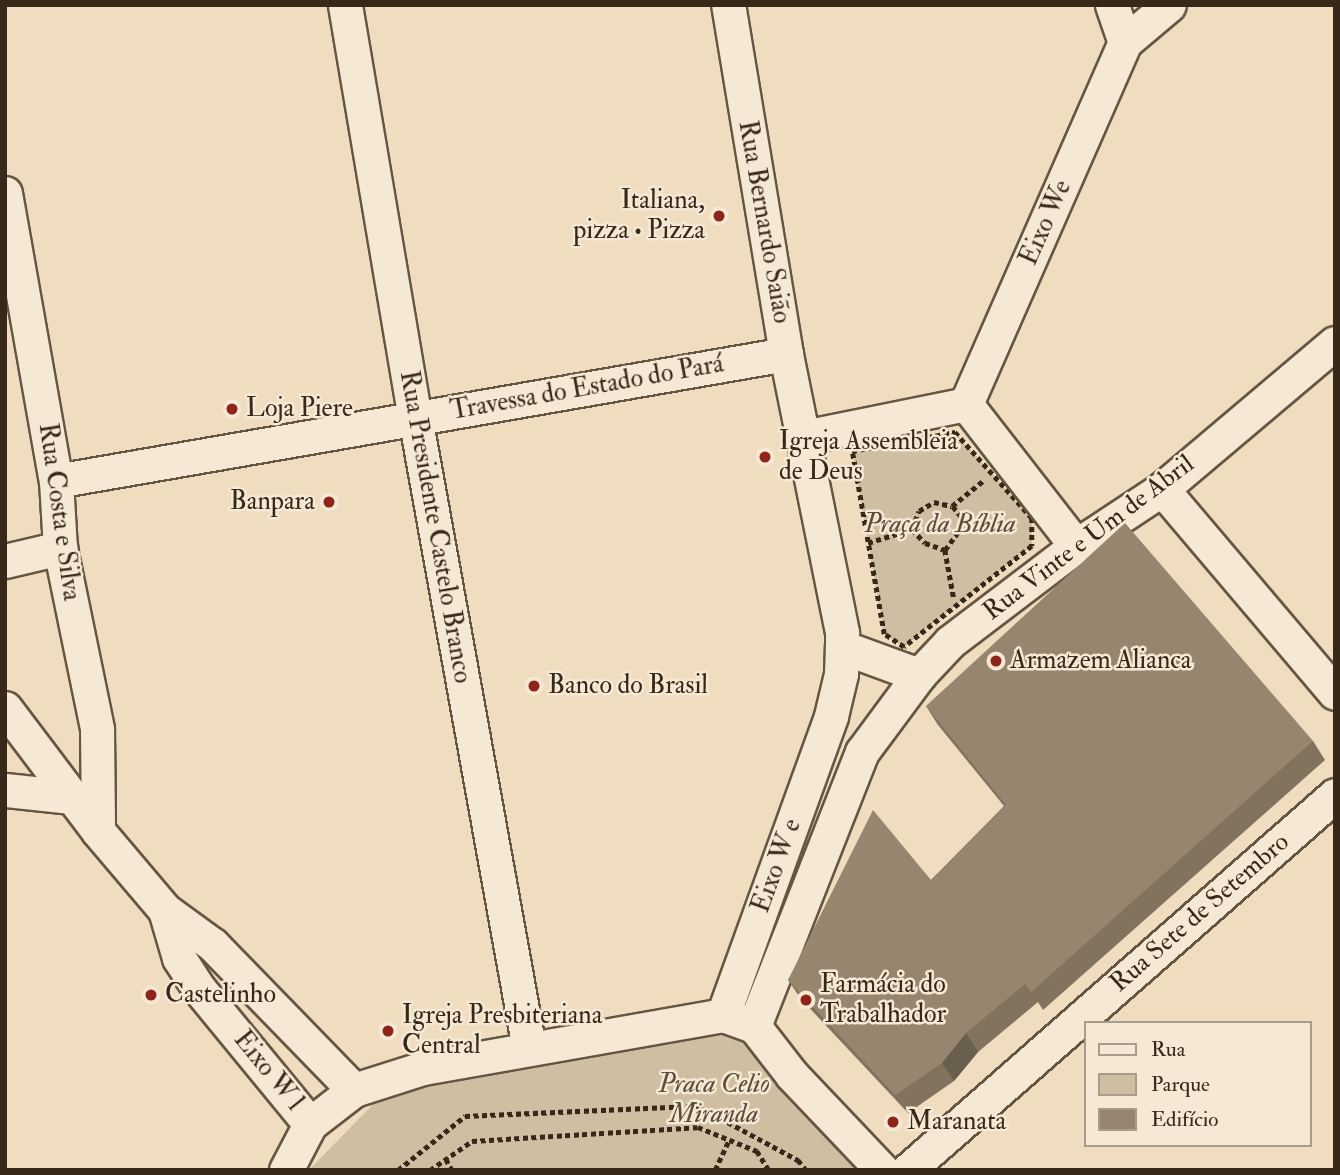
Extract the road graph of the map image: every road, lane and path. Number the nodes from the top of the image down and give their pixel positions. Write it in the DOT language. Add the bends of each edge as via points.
graph roads {
  1 [pos="345,5"];
  2 [pos="728,5"];
  3 [pos="1112,5"];
  4 [pos="1169,5"];
  5 [pos="1125,42"];
  6 [pos="5,193"];
  7 [pos="1335,343"];
  8 [pos="786,354"];
  9 [pos="966,404"];
  10 [pos="415,417"];
  11 [pos="804,437"];
  12 [pos="992,474"];
  13 [pos="56,481"];
  14 [pos="1162,489"];
  15 [pos="952,506"];
  16 [pos="912,529"];
  17 [pos="868,543"];
  18 [pos="1076,546"];
  19 [pos="60,548"];
  20 [pos="945,550"];
  21 [pos="5,561"];
  22 [pos="956,606"];
  23 [pos="842,647"];
  24 [pos="919,675"];
  25 [pos="1335,693"];
  26 [pos="5,708"];
  27 [pos="862,751"];
  28 [pos="5,790"];
  29 [pos="1335,796"];
  30 [pos="72,797"];
  31 [pos="98,831"];
  32 [pos="164,910"];
  33 [pos="723,1015"];
  34 [pos="754,1026"];
  35 [pos="529,1048"];
  36 [pos="354,1090"];
  37 [pos="310,1124"];
  38 [pos="729,1140"];
  39 [pos="446,1159"];
  40 [pos="286,1170"];
  41 [pos="398,1170"];
  42 [pos="430,1170"];
  43 [pos="452,1170"];
  44 [pos="715,1170"];
  45 [pos="769,1170"];
  46 [pos="806,1170"];
  47 [pos="882,1170"];
  48 [pos="908,1170"];
  1 -- 10 [label="street, Rua Presidente Castelo Branco"];
  2 -- 8 [label="street, Rua Bernardo Saião"];
  3 -- 5 [label="street"];
  4 -- 5 [label="street"];
  5 -- 9 [label="street, Eixo We"];
  6 -- 13 [label="street, Rua Costa e Silva"];
  7 -- 14 [label="street, Rua Vinte e Um de Abril"];
  8 -- 10 [label="street, Travessa do Estado do Pará"];
  8 -- 11 [label="street, Rua Bernardo Saião"];
  9 -- 11 [label="street"];
  9 -- 18 [label="street"];
  10 -- 13 [label="street, Travessa do Estado do Pará"];
  10 -- 35 [label="street, Rua Presidente Castelo Branco"];
  11 -- 23 [label="street, Rua Bernardo Saião"];
  12 -- 15 [label="path"];
  12 -- 17 [label="path" via="955,432 852,451"];
  12 -- 22 [label="path" via="1032,518 1032,546"];
  13 -- 19 [label="street, Rua Costa e Silva"];
  14 -- 18 [label="street, Rua Vinte e Um de Abril"];
  14 -- 25 [label="street"];
  15 -- 16 [label="path" via="934,502 919,511"];
  15 -- 20 [label="path" via="961,517 961,528"];
  16 -- 17 [label="path"];
  16 -- 20 [label="path" via="925,543"];
  17 -- 22 [label="path" via="884,634 904,647"];
  18 -- 24 [label="street, Rua Vinte e Um de Abril" via="950,642"];
  19 -- 21 [label="street"];
  19 -- 31 [label="street, Rua Costa e Silva" via="97,729"];
  20 -- 22 [label="path"];
  23 -- 24 [label="street"];
  23 -- 33 [label="street, Eixo W e" via="831,716"];
  24 -- 27 [label="street, Rua Vinte e Um de Abril"];
  26 -- 30 [label="street, Eixo W l"];
  27 -- 34 [label="street, Eixo W e"];
  28 -- 30 [label="street"];
  29 -- 48 [label="street, Rua Sete de Setembro"];
  30 -- 31 [label="street, Eixo W l"];
  31 -- 32 [label="street, Eixo W l"];
  32 -- 36 [label="street, Eixo W l" via="213,945"];
  32 -- 37 [label="street, Eixo W l" via="178,958"];
  33 -- 34 [label="street"];
  33 -- 35 [label="street"];
  34 -- 47 [label="street" via="792,1075"];
  35 -- 36 [label="street" via="423,1068"];
  36 -- 37 [label="street"];
  37 -- 40 [label="street"];
  38 -- 39 [label="path" via="698,1127 472,1141"];
  38 -- 44 [label="path"];
  38 -- 45 [label="path" via="757,1151"];
  39 -- 42 [label="path"];
  39 -- 43 [label="path"];
  41 -- 46 [label="path" via="465,1116 698,1106 798,1160"];
}
